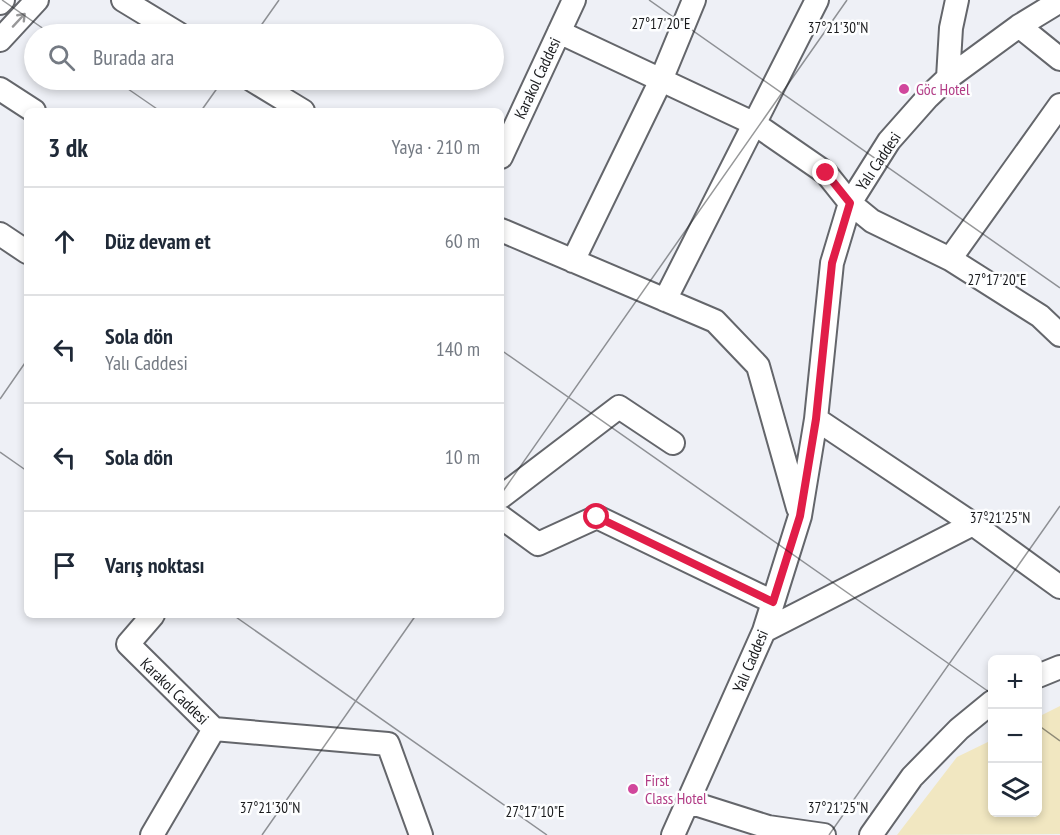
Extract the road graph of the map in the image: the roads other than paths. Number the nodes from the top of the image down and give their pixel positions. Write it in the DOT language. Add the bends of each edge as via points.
graph roads {
  1 [pos="37,0"];
  2 [pos="123,0"];
  3 [pos="574,0"];
  4 [pos="694,0"];
  5 [pos="816,0"];
  6 [pos="957,0"];
  7 [pos="1060,1"];
  8 [pos="163,24"];
  9 [pos="1019,26"];
  10 [pos="559,32"];
  11 [pos="0,40"];
  12 [pos="1060,59"];
  13 [pos="948,78"];
  14 [pos="661,80"];
  15 [pos="0,89"];
  16 [pos="268,90"];
  17 [pos="1060,105"];
  18 [pos="29,108"];
  19 [pos="298,108"];
  20 [pos="754,124"];
  21 [pos="504,151"];
  22 [pos="850,203"];
  23 [pos="504,231"];
  24 [pos="0,234"];
  25 [pos="24,250"];
  26 [pos="950,259"];
  27 [pos="573,261"];
  28 [pos="665,300"];
  29 [pos="1060,335"];
  30 [pos="816,419"];
  31 [pos="673,443"];
  32 [pos="504,495"];
  33 [pos="800,516"];
  34 [pos="504,519"];
  35 [pos="973,524"];
  36 [pos="1060,587"];
  37 [pos="773,602"];
  38 [pos="150,618"];
  39 [pos="764,631"];
  40 [pos="1060,667"];
  41 [pos="1042,674"];
  42 [pos="988,706"];
  43 [pos="214,729"];
  44 [pos="689,802"];
  45 [pos="152,835"];
  46 [pos="421,835"];
  47 [pos="673,835"];
  48 [pos="824,835"];
  49 [pos="871,835"];
  11 -- 1 [label="street, one-way"];
  2 -- 8 [label="street"];
  3 -- 10 [label="street, Karakol Caddesi"];
  4 -- 14 [label="street"];
  5 -- 20 [label="street"];
  6 -- 13 [label="street"];
  7 -- 9 [label="street, Yalı Caddesi"];
  9 -- 12 [label="street"];
  9 -- 13 [label="street, Yalı Caddesi"];
  10 -- 14 [label="street"];
  10 -- 21 [label="street, Karakol Caddesi"];
  13 -- 22 [label="street, Yalı Caddesi" via="889,141"];
  14 -- 20 [label="street"];
  14 -- 27 [label="street"];
  15 -- 18 [label="street"];
  16 -- 19 [label="street"];
  17 -- 26 [label="street"];
  20 -- 22 [label="street" via="826,173"];
  20 -- 28 [label="street"];
  22 -- 26 [label="street" via="872,221"];
  22 -- 30 [label="street, Yalı Caddesi" via="832,263"];
  23 -- 27 [label="street"];
  24 -- 25 [label="street"];
  26 -- 29 [label="street" via="1040,316"];
  27 -- 28 [label="street"];
  28 -- 33 [label="street" via="715,321 758,366"];
  30 -- 33 [label="street, Yalı Caddesi"];
  30 -- 35 [label="street"];
  31 -- 32 [label="street" via="620,407"];
  33 -- 37 [label="street, Yalı Caddesi"];
  34 -- 37 [label="street" via="538,544 597,517"];
  35 -- 36 [label="street"];
  35 -- 39 [label="street"];
  37 -- 39 [label="street, Yalı Caddesi"];
  38 -- 43 [label="street, Karakol Caddesi" via="128,644"];
  39 -- 44 [label="street, Yalı Caddesi"];
  40 -- 41 [label="street"];
  42 -- 49 [label="street" via="912,777"];
  43 -- 45 [label="street, Karakol Caddesi"];
  43 -- 46 [label="street" via="388,744"];
  44 -- 47 [label="street, Yalı Caddesi"];
  44 -- 48 [label="street" via="768,827"];
}
